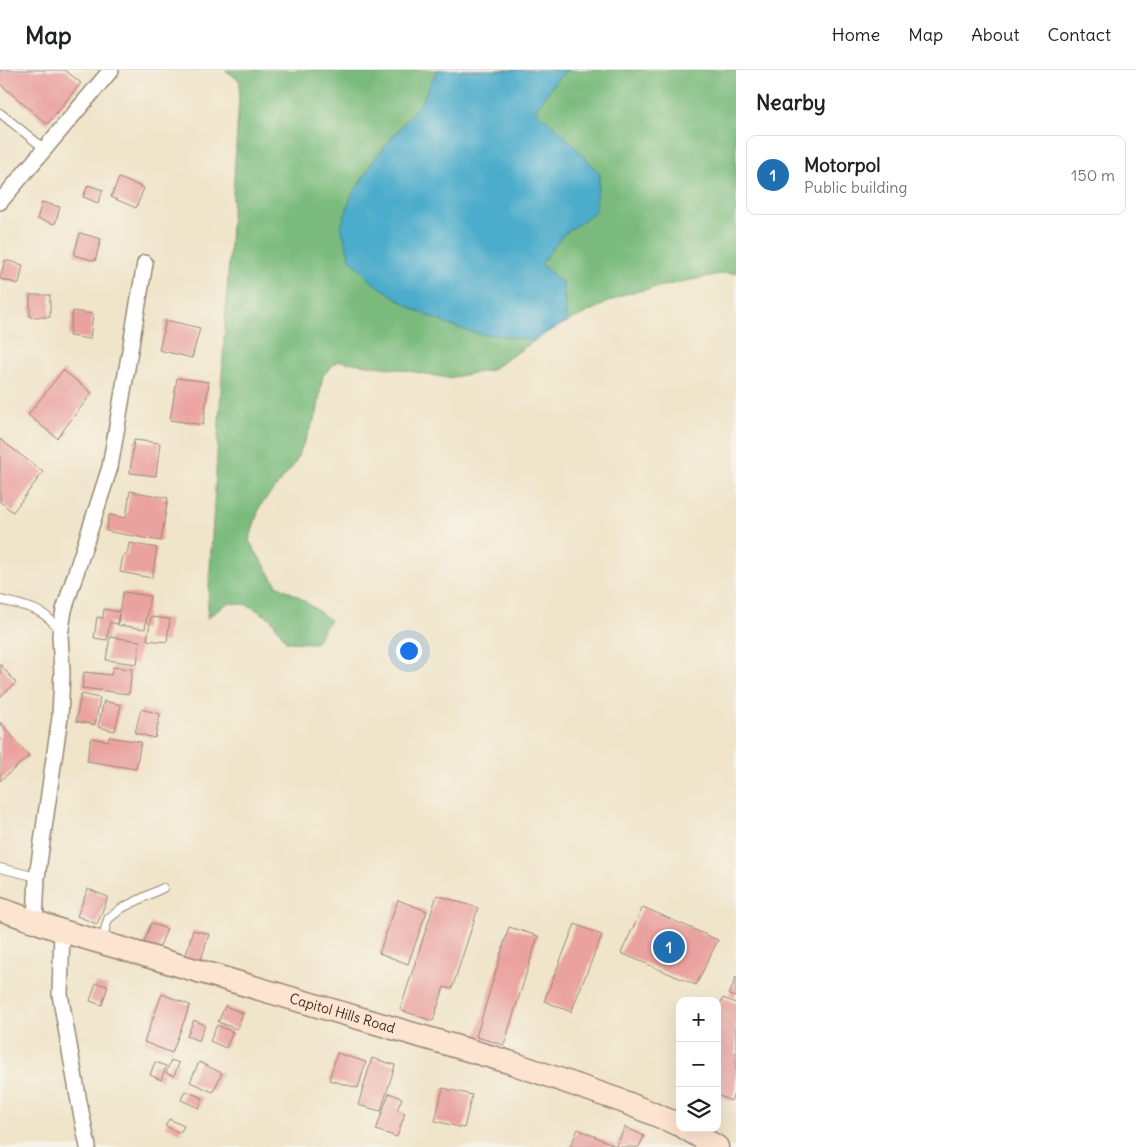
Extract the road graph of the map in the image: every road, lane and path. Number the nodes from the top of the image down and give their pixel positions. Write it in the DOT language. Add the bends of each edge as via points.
graph roads {
  1 [pos="111,70"];
  2 [pos="0,113"];
  3 [pos="45,148"];
  4 [pos="0,202"];
  5 [pos="145,263"];
  6 [pos="0,600"];
  7 [pos="60,635"];
  8 [pos="0,868"];
  9 [pos="36,877"];
  10 [pos="163,888"];
  11 [pos="0,909"];
  12 [pos="35,921"];
  13 [pos="62,931"];
  14 [pos="101,942"];
  15 [pos="676,1123"];
  16 [pos="692,1132"];
  17 [pos="88,1147"];
  18 [pos="717,1147"];
  1 -- 3 [label="street"];
  2 -- 3 [label="lane"];
  3 -- 4 [label="street"];
  5 -- 7 [label="street" via="110,467 64,610"];
  6 -- 7 [label="lane" via="45,614"];
  7 -- 9 [label="street" via="60,717"];
  8 -- 9 [label="lane"];
  9 -- 12 [label="street"];
  10 -- 14 [label="lane" via="122,908 108,920"];
  11 -- 12 [label="street, Capitol Hills Road"];
  12 -- 13 [label="street, Capitol Hills Road"];
  13 -- 14 [label="street, Capitol Hills Road"];
  13 -- 17 [label="street" via="60,994"];
  14 -- 15 [label="street, Capitol Hills Road" via="509,1062"];
  16 -- 18 [label="street"];
}
